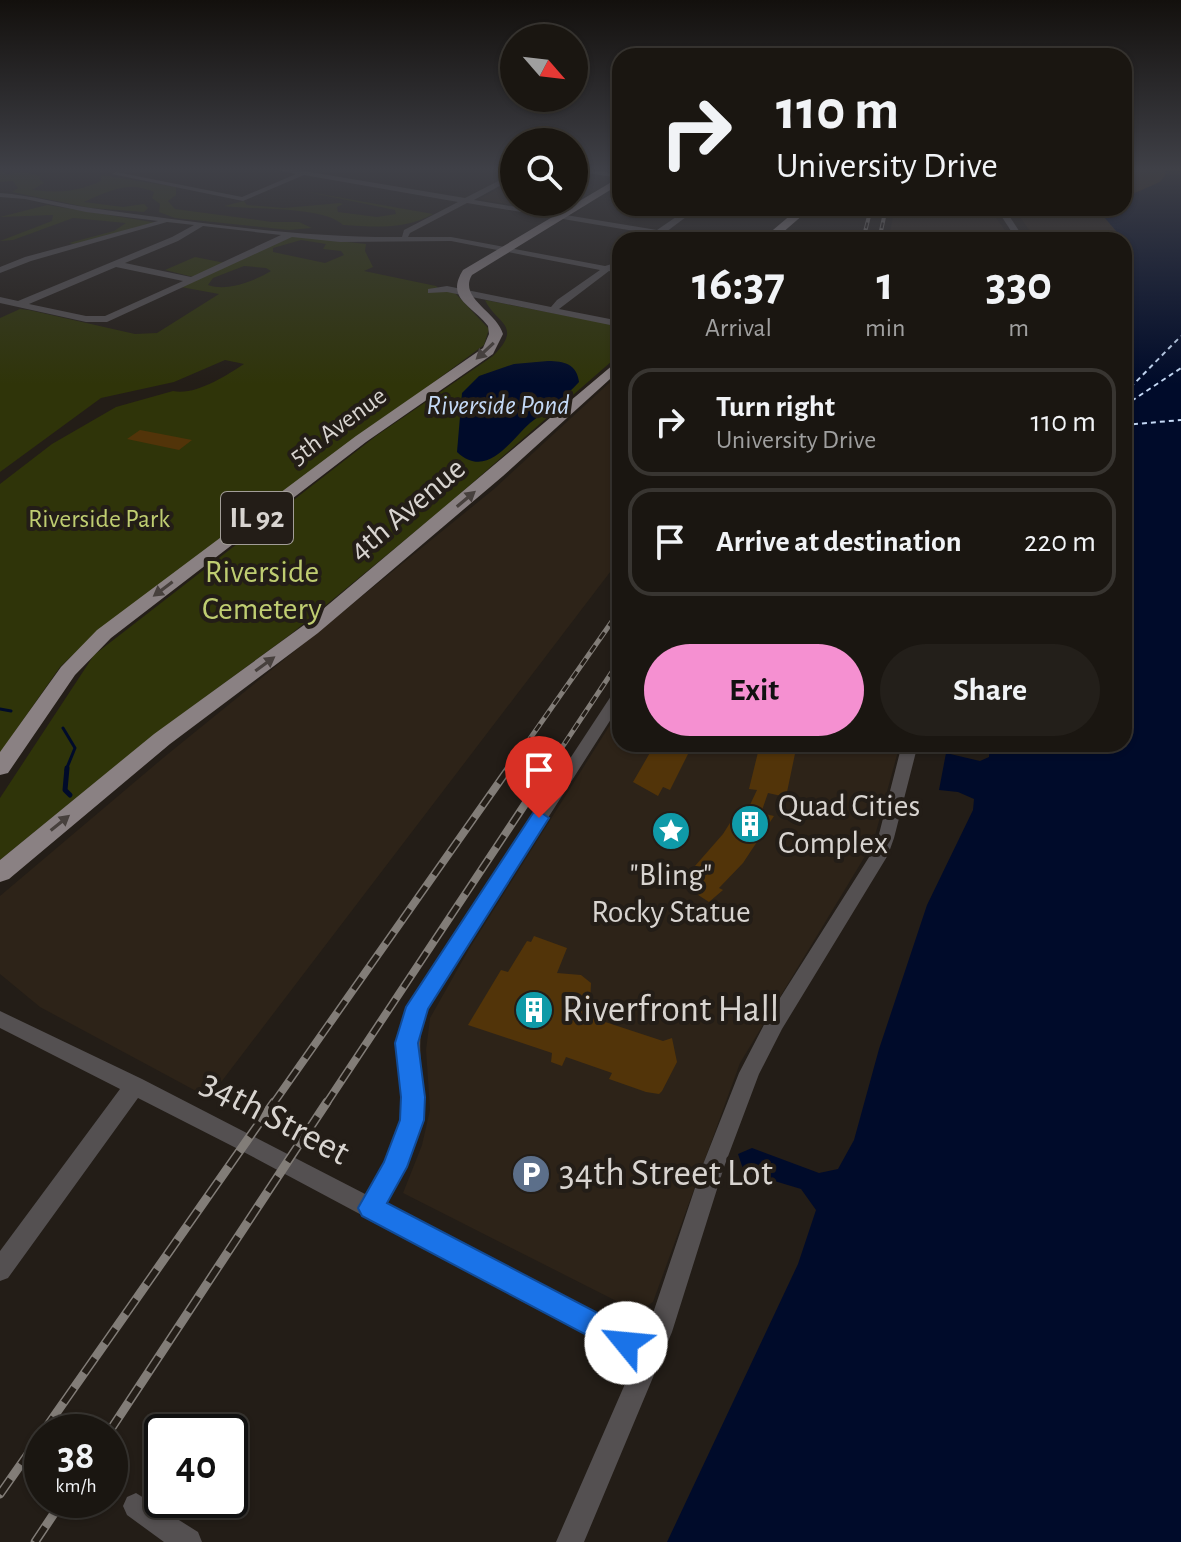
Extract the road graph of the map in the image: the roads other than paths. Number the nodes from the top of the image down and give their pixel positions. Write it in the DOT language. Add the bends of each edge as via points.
graph roads {
  1 [pos="98,240"];
  2 [pos="167,240"];
  3 [pos="278,240"];
  4 [pos="351,240"];
  5 [pos="377,240"];
  6 [pos="456,240"];
  7 [pos="520,240"];
  8 [pos="505,249"];
  9 [pos="115,264"];
  10 [pos="612,265"];
  11 [pos="608,268"];
  12 [pos="612,269"];
  13 [pos="0,270"];
  14 [pos="193,280"];
  15 [pos="431,291"];
  16 [pos="462,292"];
  17 [pos="0,300"];
  18 [pos="20,304"];
  19 [pos="554,310"];
  20 [pos="612,322"];
  21 [pos="612,370"];
  22 [pos="612,705"];
  23 [pos="908,752"];
  24 [pos="0,768"];
  25 [pos="0,873"];
  26 [pos="0,1008"];
  27 [pos="0,1019"];
  28 [pos="36,1036"];
  29 [pos="135,1085"];
  30 [pos="371,1208"];
  31 [pos="0,1270"];
  32 [pos="650,1356"];
  33 [pos="136,1506"];
  34 [pos="188,1542"];
  35 [pos="570,1542"];
  1 -- 13 [label="street"];
  2 -- 9 [label="street"];
  3 -- 14 [label="street"];
  4 -- 5 [label="street"];
  6 -- 8 [label="street"];
  7 -- 8 [label="main road"];
  8 -- 11 [label="street"];
  8 -- 16 [label="main road" via="467,273"];
  9 -- 14 [label="street"];
  9 -- 18 [label="street"];
  10 -- 11 [label="street"];
  11 -- 12 [label="street"];
  11 -- 19 [label="street"];
  14 -- 18 [label="street" via="102,320"];
  15 -- 16 [label="street"];
  16 -- 19 [label="street"];
  16 -- 24 [label="main road, 5th Avenue / IL 92, one-way" via="494,324 496,340 488,351 361,439 104,634 68,671"];
  17 -- 18 [label="street"];
  19 -- 20 [label="street"];
  25 -- 21 [label="main road, 4th Avenue, one-way" via="178,727 311,629"];
  22 -- 30 [label="street" via="417,1007 406,1043 412,1120"];
  23 -- 32 [label="street" via="879,855 749,1073"];
  26 -- 28 [label="street, 34th Street"];
  27 -- 28 [label="street, 34th Street"];
  28 -- 29 [label="street, 34th Street"];
  29 -- 30 [label="street, 34th Street"];
  29 -- 31 [label="street"];
  30 -- 32 [label="street, 34th Street"];
  32 -- 35 [label="street"];
  33 -- 34 [label="street"];
}
